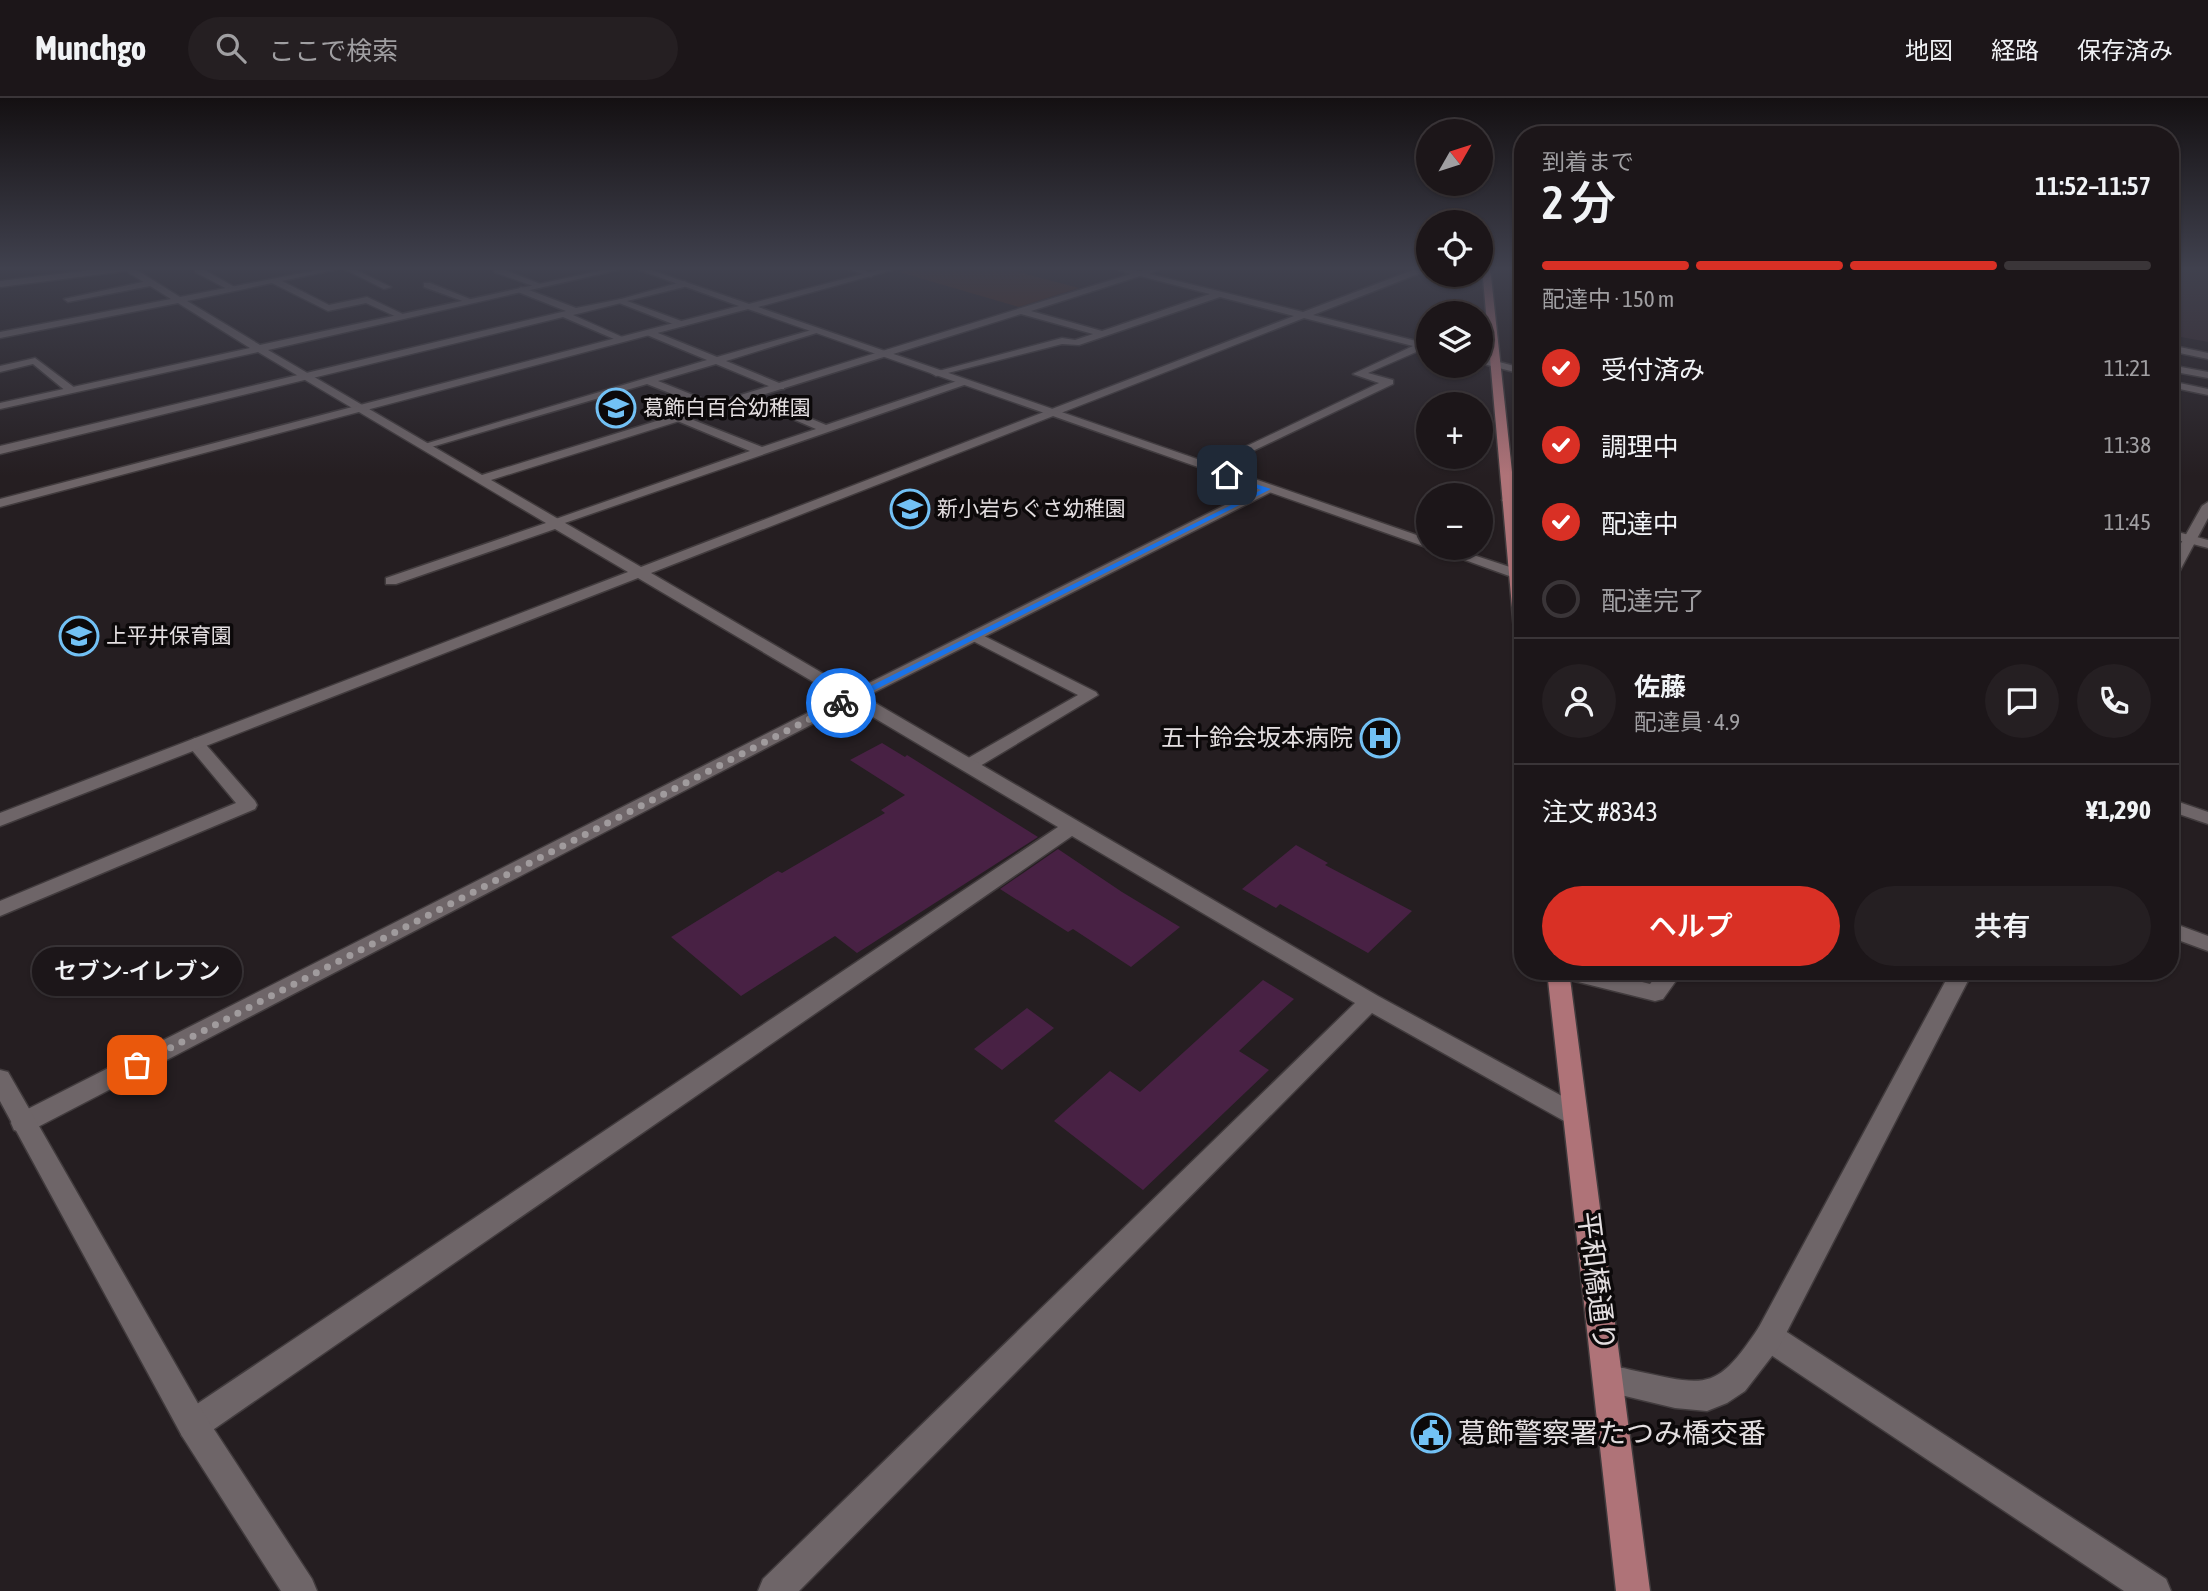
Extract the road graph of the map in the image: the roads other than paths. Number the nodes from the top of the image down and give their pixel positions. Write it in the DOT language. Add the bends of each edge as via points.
graph roads {
  1 [pos="239,337"];
  2 [pos="309,337"];
  3 [pos="469,337"];
  4 [pos="616,337"];
  5 [pos="636,337"];
  6 [pos="659,337"];
  7 [pos="799,337"];
  8 [pos="835,337"];
  9 [pos="937,337"];
  10 [pos="1095,337"];
  11 [pos="1248,337"];
  12 [pos="1391,337"];
  13 [pos="1493,337"];
  14 [pos="624,340"];
  15 [pos="1416,343"];
  16 [pos="258,348"];
  17 [pos="1416,350"];
  18 [pos="2179,350"];
  19 [pos="884,353"];
  20 [pos="2208,356"];
  21 [pos="717,361"];
  22 [pos="1493,363"];
  23 [pos="1496,364"];
  24 [pos="0,369"];
  25 [pos="1514,369"];
  26 [pos="2179,370"];
  27 [pos="936,373"];
  28 [pos="2208,375"];
  29 [pos="306,376"];
  30 [pos="648,381"];
  31 [pos="962,382"];
  32 [pos="2179,386"];
  33 [pos="780,387"];
  34 [pos="71,390"];
  35 [pos="2208,391"];
  36 [pos="748,396"];
  37 [pos="0,406"];
  38 [pos="714,407"];
  39 [pos="361,408"];
  40 [pos="1054,413"];
  41 [pos="679,418"];
  42 [pos="826,429"];
  43 [pos="424,446"];
  44 [pos="0,450"];
  45 [pos="761,452"];
  46 [pos="1207,468"];
  47 [pos="481,479"];
  48 [pos="1267,489"];
  49 [pos="1508,500"];
  50 [pos="1514,500"];
  51 [pos="0,503"];
  52 [pos="2208,506"];
  53 [pos="555,523"];
  54 [pos="2179,536"];
  55 [pos="1514,538"];
  56 [pos="2190,539"];
  57 [pos="1416,540"];
  58 [pos="2208,544"];
  59 [pos="2179,559"];
  60 [pos="1474,560"];
  61 [pos="640,573"];
  62 [pos="1514,573"];
  63 [pos="391,581"];
  64 [pos="974,636"];
  65 [pos="853,697"];
  66 [pos="195,743"];
  67 [pos="970,765"];
  68 [pos="2179,807"];
  69 [pos="2208,818"];
  70 [pos="0,820"];
  71 [pos="1073,826"];
  72 [pos="0,909"];
  73 [pos="2179,933"];
  74 [pos="2208,944"];
  75 [pos="1559,980"];
  76 [pos="1602,980"];
  77 [pos="1665,980"];
  78 [pos="1957,980"];
  79 [pos="1370,1002"];
  80 [pos="0,1079"];
  81 [pos="1576,1115"];
  82 [pos="23,1123"];
  83 [pos="1769,1337"];
  84 [pos="1610,1380"];
  85 [pos="193,1425"];
  86 [pos="300,1591"];
  87 [pos="775,1591"];
  88 [pos="1633,1591"];
  89 [pos="2154,1591"];
  1 -- 16 [label="street"];
  2 -- 16 [label="street"];
  3 -- 29 [label="street"];
  4 -- 14 [label="street"];
  5 -- 14 [label="street"];
  6 -- 21 [label="street"];
  7 -- 21 [label="street"];
  8 -- 19 [label="street"];
  9 -- 19 [label="street"];
  10 -- 27 [label="street"];
  11 -- 40 [label="street"];
  12 -- 15 [label="street"];
  13 -- 23 [label="main road"];
  14 -- 39 [label="street"];
  16 -- 29 [label="street"];
  16 -- 34 [label="street"];
  17 -- 46 [label="street" via="1358,373 1389,382"];
  18 -- 20 [label="street"];
  19 -- 27 [label="street"];
  19 -- 33 [label="street"];
  21 -- 30 [label="street"];
  21 -- 33 [label="street"];
  22 -- 23 [label="street"];
  23 -- 25 [label="street"];
  23 -- 49 [label="main road"];
  24 -- 34 [label="street" via="35,361"];
  26 -- 28 [label="street"];
  27 -- 31 [label="street"];
  29 -- 39 [label="street"];
  29 -- 44 [label="street"];
  30 -- 38 [label="street"];
  30 -- 43 [label="street"];
  31 -- 40 [label="street"];
  31 -- 42 [label="street"];
  32 -- 35 [label="street"];
  33 -- 36 [label="street"];
  34 -- 37 [label="street"];
  36 -- 38 [label="street"];
  36 -- 42 [label="street"];
  38 -- 41 [label="street"];
  39 -- 43 [label="street"];
  39 -- 51 [label="street"];
  40 -- 46 [label="street"];
  40 -- 61 [label="street"];
  41 -- 45 [label="street"];
  41 -- 47 [label="street"];
  42 -- 45 [label="street"];
  43 -- 47 [label="street"];
  45 -- 53 [label="street"];
  46 -- 48 [label="street"];
  47 -- 53 [label="street"];
  48 -- 57 [label="street"];
  48 -- 64 [label="street"];
  49 -- 50 [label="street"];
  49 -- 55 [label="main road"];
  52 -- 56 [label="street"];
  53 -- 61 [label="street"];
  53 -- 63 [label="street"];
  54 -- 56 [label="street"];
  56 -- 58 [label="street"];
  56 -- 59 [label="street"];
  60 -- 62 [label="street"];
  61 -- 65 [label="street"];
  61 -- 66 [label="street"];
  64 -- 65 [label="street"];
  64 -- 67 [label="street" via="1090,695"];
  65 -- 67 [label="street"];
  65 -- 82 [label="street"];
  66 -- 70 [label="street"];
  66 -- 72 [label="street" via="248,805"];
  67 -- 71 [label="street"];
  68 -- 69 [label="street"];
  71 -- 79 [label="street"];
  71 -- 85 [label="street"];
  73 -- 74 [label="street"];
  75 -- 81 [label="main road, 平和橋通り"];
  76 -- 77 [label="street" via="1655,993"];
  78 -- 83 [label="street"];
  79 -- 81 [label="street"];
  79 -- 87 [label="street"];
  80 -- 82 [label="street"];
  81 -- 84 [label="main road, 平和橋通り"];
  82 -- 85 [label="street"];
  83 -- 84 [label="street" via="1753,1362 1723,1390 1705,1397"];
  83 -- 89 [label="street"];
  84 -- 88 [label="main road, 平和橋通り"];
  85 -- 86 [label="street"];
}
